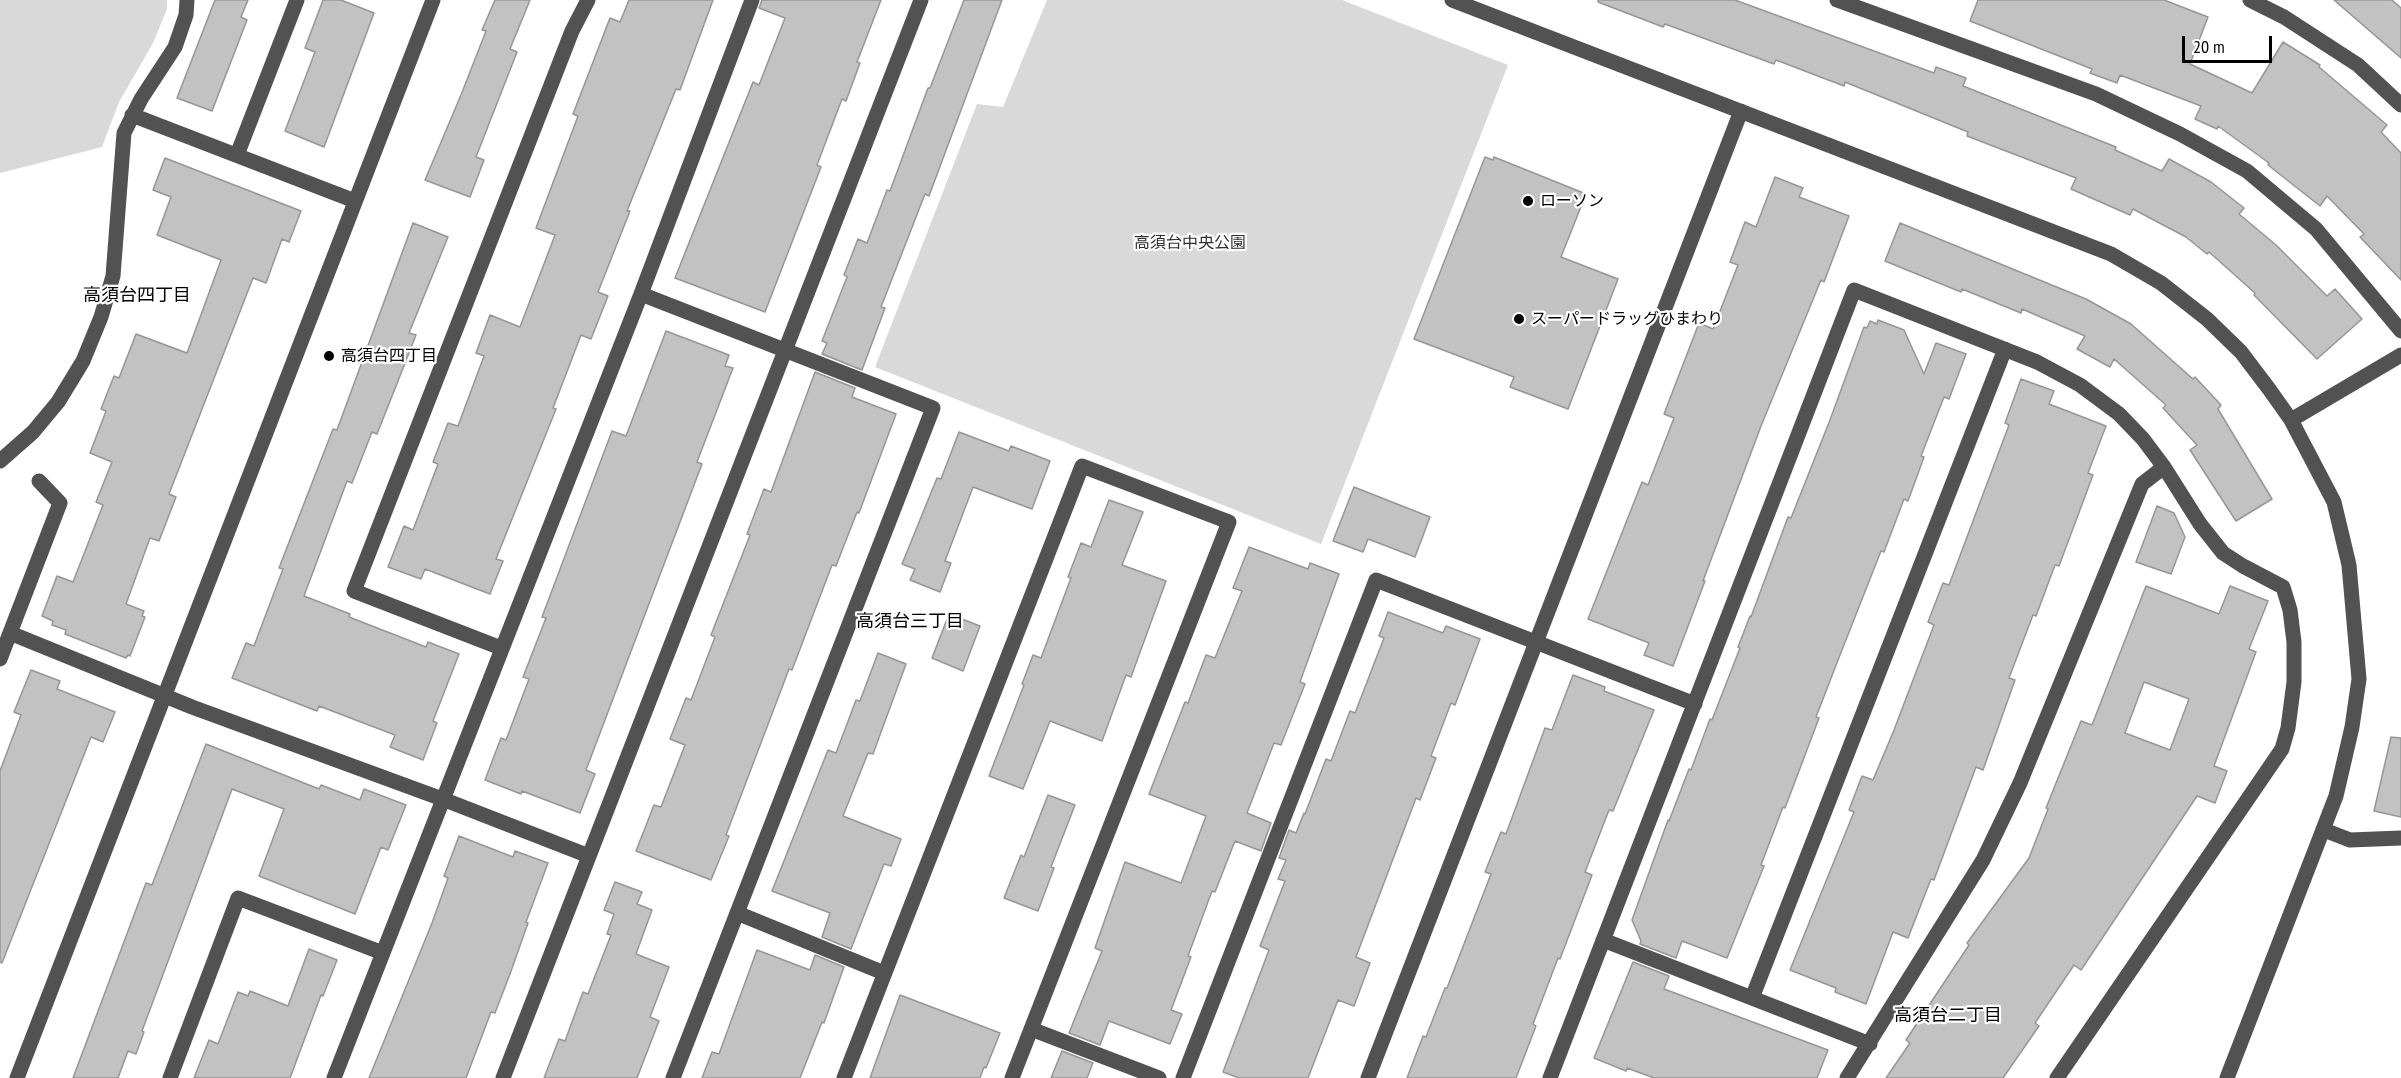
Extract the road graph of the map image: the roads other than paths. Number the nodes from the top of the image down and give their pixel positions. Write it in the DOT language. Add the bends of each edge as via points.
graph roads {
  1 [pos="187,0"];
  2 [pos="297,0"];
  3 [pos="433,0"];
  4 [pos="588,0"];
  5 [pos="752,0"];
  6 [pos="921,0"];
  7 [pos="1452,0"];
  8 [pos="1837,0"];
  9 [pos="2250,0"];
  10 [pos="2401,105"];
  11 [pos="1741,111"];
  12 [pos="132,115"];
  13 [pos="237,155"];
  14 [pos="355,201"];
  15 [pos="641,294"];
  16 [pos="2401,331"];
  17 [pos="785,349"];
  18 [pos="2005,349"];
  19 [pos="2401,355"];
  20 [pos="2291,420"];
  21 [pos="0,461"];
  22 [pos="2164,467"];
  23 [pos="39,481"];
  24 [pos="10,633"];
  25 [pos="1537,641"];
  26 [pos="501,648"];
  27 [pos="0,659"];
  28 [pos="164,695"];
  29 [pos="1695,704"];
  30 [pos="445,800"];
  31 [pos="2324,830"];
  32 [pos="2401,838"];
  33 [pos="589,856"];
  34 [pos="737,913"];
  35 [pos="1603,940"];
  36 [pos="383,953"];
  37 [pos="884,973"];
  38 [pos="1752,998"];
  39 [pos="1031,1029"];
  40 [pos="1870,1044"];
  41 [pos="17,1078"];
  42 [pos="170,1078"];
  43 [pos="334,1078"];
  44 [pos="503,1078"];
  45 [pos="673,1078"];
  46 [pos="844,1078"];
  47 [pos="1012,1078"];
  48 [pos="1159,1078"];
  49 [pos="1183,1078"];
  50 [pos="1368,1078"];
  51 [pos="1551,1078"];
  52 [pos="1847,1078"];
  53 [pos="2056,1078"];
  54 [pos="2227,1078"];
  1 -- 12 [label="street" via="175,47"];
  2 -- 13 [label="street"];
  3 -- 14 [label="street"];
  4 -- 26 [label="street" via="564,52 354,591"];
  5 -- 15 [label="street"];
  6 -- 17 [label="street"];
  7 -- 11 [label="street"];
  8 -- 16 [label="street" via="2096,94 2247,171 2316,229"];
  9 -- 10 [label="street" via="2358,65"];
  11 -- 20 [label="street" via="2111,254 2161,283 2207,320 2241,352"];
  11 -- 25 [label="street"];
  12 -- 13 [label="street"];
  12 -- 21 [label="street" via="124,133 113,276 101,317 83,361 58,402 33,432"];
  13 -- 14 [label="street"];
  14 -- 28 [label="street"];
  15 -- 17 [label="street"];
  15 -- 26 [label="street"];
  17 -- 33 [label="street"];
  17 -- 34 [label="street" via="933,408"];
  18 -- 22 [label="street" via="2080,385 2118,414"];
  18 -- 29 [label="street" via="1854,290"];
  18 -- 38 [label="street"];
  19 -- 20 [label="street"];
  20 -- 31 [label="street" via="2334,502 2349,566 2356,628 2359,679 2352,727"];
  22 -- 40 [label="street" via="2142,484 2020,783 1983,860"];
  22 -- 53 [label="street" via="2223,553 2283,587 2294,642 2288,728 2270,768"];
  23 -- 24 [label="street" via="60,503"];
  24 -- 27 [label="street"];
  24 -- 28 [label="street"];
  25 -- 29 [label="street"];
  25 -- 49 [label="street" via="1376,580"];
  25 -- 50 [label="street"];
  26 -- 30 [label="street"];
  28 -- 30 [label="street"];
  28 -- 41 [label="street"];
  29 -- 35 [label="street"];
  30 -- 33 [label="street"];
  30 -- 36 [label="street"];
  31 -- 32 [label="street" via="2350,840"];
  31 -- 54 [label="street"];
  33 -- 44 [label="street"];
  34 -- 37 [label="street"];
  34 -- 45 [label="street"];
  35 -- 38 [label="street"];
  35 -- 51 [label="street"];
  36 -- 42 [label="street" via="238,897"];
  36 -- 43 [label="street"];
  37 -- 39 [label="street" via="1082,466 1229,522"];
  37 -- 46 [label="street"];
  38 -- 40 [label="street"];
  39 -- 47 [label="street"];
  39 -- 48 [label="street"];
  40 -- 52 [label="street"];
}
